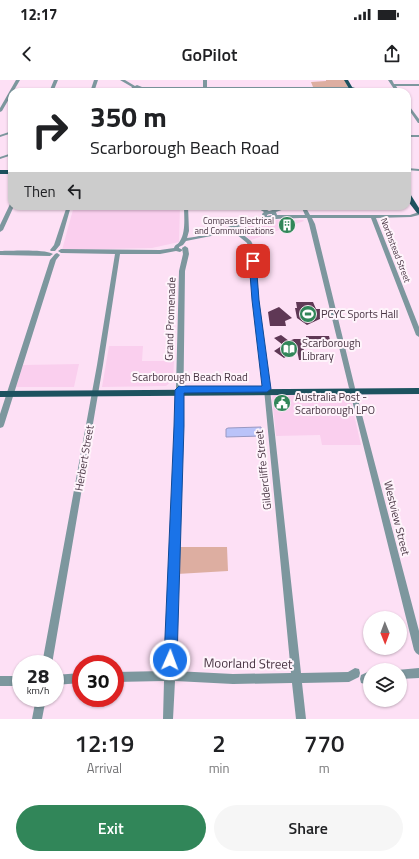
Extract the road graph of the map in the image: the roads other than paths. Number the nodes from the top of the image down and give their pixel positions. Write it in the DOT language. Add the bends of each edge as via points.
graph roads {
  1 [pos="122,80"];
  2 [pos="390,80"];
  3 [pos="393,85"];
  4 [pos="419,85"];
  5 [pos="133,88"];
  6 [pos="286,88"];
  7 [pos="332,88"];
  8 [pos="395,88"];
  9 [pos="8,97"];
  10 [pos="411,110"];
  11 [pos="0,111"];
  12 [pos="419,122"];
  13 [pos="411,202"];
  14 [pos="411,203"];
  15 [pos="10,210"];
  16 [pos="68,210"];
  17 [pos="186,210"];
  18 [pos="262,210"];
  19 [pos="280,210"];
  20 [pos="305,210"];
  21 [pos="418,213"];
  22 [pos="269,214"];
  23 [pos="373,216"];
  24 [pos="310,218"];
  25 [pos="231,227"];
  26 [pos="0,230"];
  27 [pos="187,239"];
  28 [pos="181,250"];
  29 [pos="55,252"];
  30 [pos="118,252"];
  31 [pos="0,253"];
  32 [pos="419,335"];
  33 [pos="0,390"];
  34 [pos="353,390"];
  35 [pos="419,390"];
  36 [pos="267,391"];
  37 [pos="96,392"];
  38 [pos="179,392"];
  39 [pos="7,393"];
  40 [pos="0,425"];
  41 [pos="419,650"];
  42 [pos="49,655"];
  43 [pos="355,673"];
  44 [pos="419,673"];
  45 [pos="407,674"];
  46 [pos="170,676"];
  47 [pos="124,677"];
  48 [pos="297,678"];
  49 [pos="0,680"];
  50 [pos="12,680"];
  51 [pos="39,707"];
  52 [pos="37,719"];
  53 [pos="168,719"];
  54 [pos="302,719"];
  1 -- 5 [label="street"];
  2 -- 3 [label="street"];
  3 -- 4 [label="street"];
  3 -- 8 [label="street"];
  6 -- 7 [label="street"];
  9 -- 11 [label="street"];
  10 -- 12 [label="street"];
  13 -- 21 [label="main road"];
  14 -- 21 [label="main road"];
  15 -- 26 [label="street"];
  16 -- 29 [label="street"];
  17 -- 27 [label="street"];
  18 -- 22 [label="street"];
  19 -- 22 [label="street"];
  20 -- 24 [label="street, Westview Street"];
  21 -- 23 [label="street"];
  22 -- 24 [label="street"];
  22 -- 25 [label="street"];
  23 -- 24 [label="street"];
  23 -- 32 [label="street, Northstead Street"];
  24 -- 34 [label="street, Westview Street"];
  25 -- 27 [label="street" via="205,238"];
  25 -- 36 [label="street, Gildercliffe Street" via="249,242 252,249"];
  27 -- 28 [label="street"];
  27 -- 28 [label="street" via="181,244"];
  28 -- 30 [label="street"];
  28 -- 38 [label="street, Grand Promenade"];
  29 -- 30 [label="street"];
  29 -- 31 [label="street"];
  29 -- 39 [label="street"];
  30 -- 37 [label="street, Herbert Street"];
  33 -- 39 [label="main road, Scarborough Beach Road"];
  34 -- 35 [label="main road, Scarborough Beach Road"];
  34 -- 36 [label="main road, Scarborough Beach Road"];
  34 -- 41 [label="street, Westview Street"];
  36 -- 38 [label="main road, Scarborough Beach Road"];
  36 -- 48 [label="street, Gildercliffe Street"];
  37 -- 38 [label="main road, Scarborough Beach Road"];
  37 -- 39 [label="main road, Scarborough Beach Road"];
  37 -- 42 [label="street, Herbert Street"];
  38 -- 46 [label="street, Grand Promenade"];
  39 -- 40 [label="street"];
  43 -- 48 [label="street, Moorland Street" via="349,677"];
  44 -- 45 [label="street"];
  46 -- 47 [label="street, Moorland Street"];
  46 -- 48 [label="street, Moorland Street" via="233,679"];
  46 -- 53 [label="street, Grand Promenade"];
  48 -- 54 [label="street, Gildercliffe Street"];
  49 -- 50 [label="street"];
  51 -- 52 [label="street"];
}
